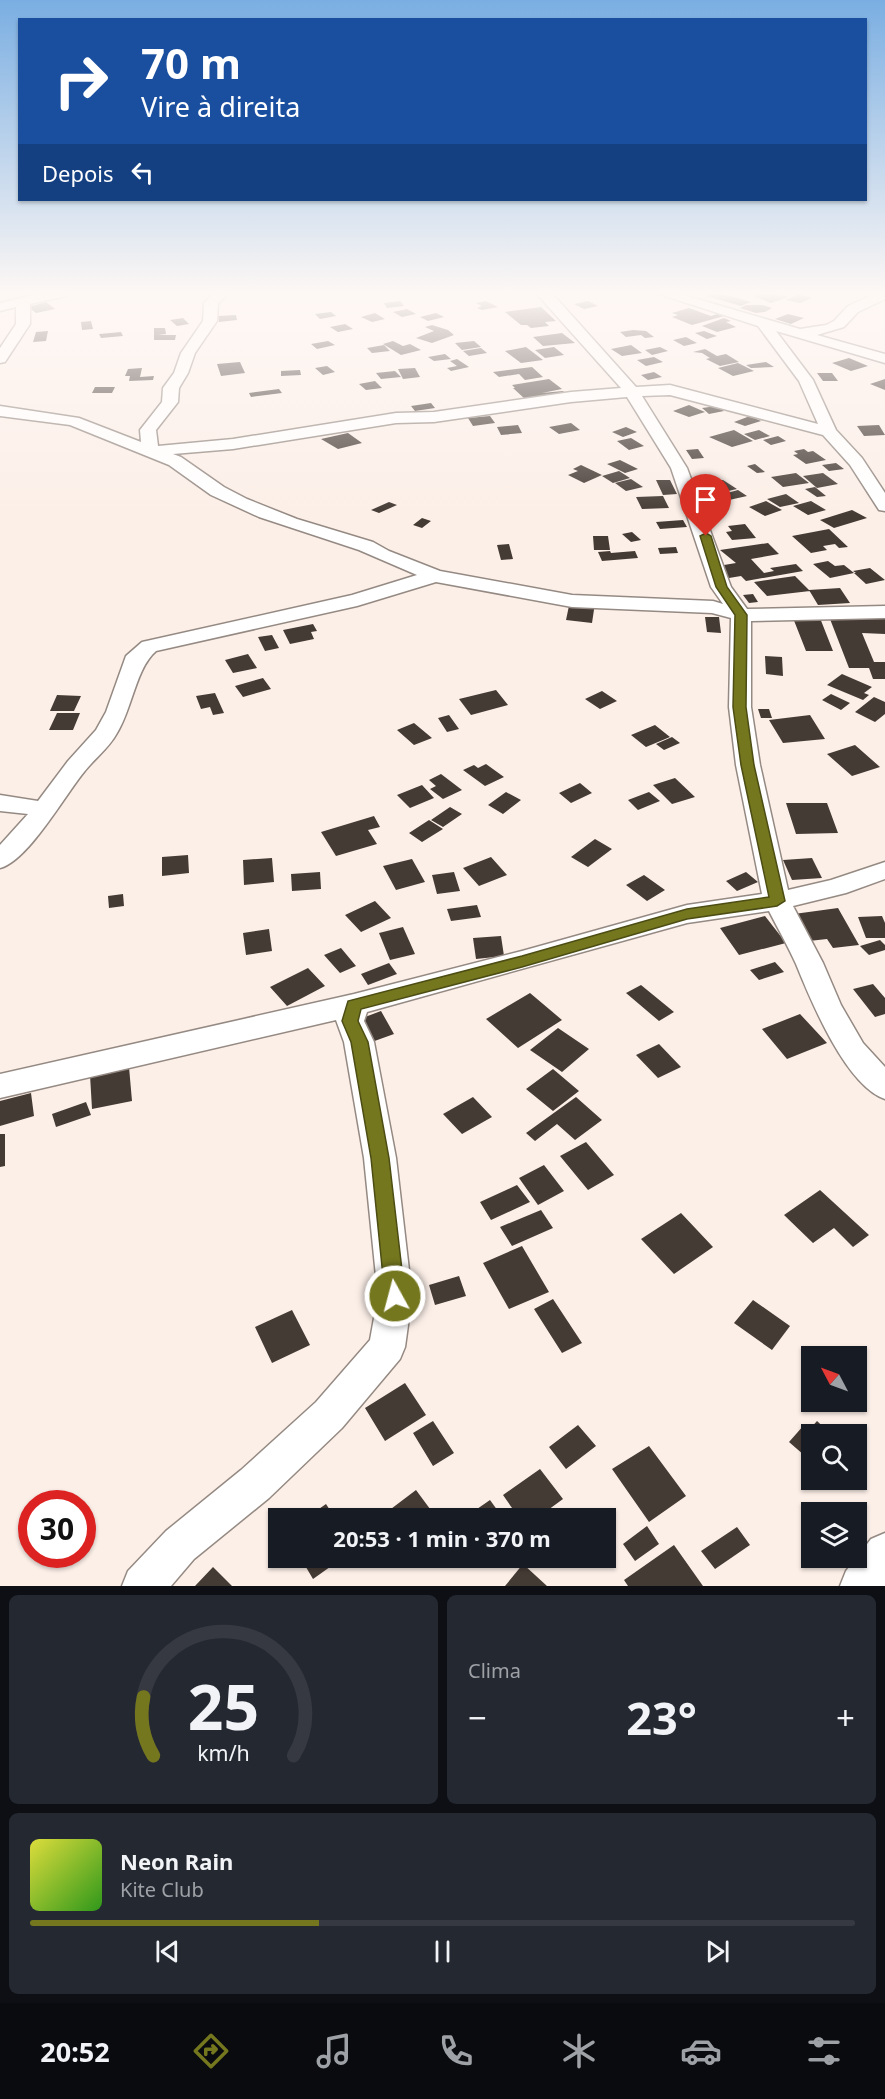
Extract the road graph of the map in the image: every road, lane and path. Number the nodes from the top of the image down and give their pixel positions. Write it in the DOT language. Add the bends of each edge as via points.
graph roads {
  1 [pos="184,367"];
  2 [pos="610,367"];
  3 [pos="796,367"];
  4 [pos="632,392"];
  5 [pos="0,411"];
  6 [pos="829,432"];
  7 [pos="150,451"];
  8 [pos="883,500"];
  9 [pos="435,576"];
  10 [pos="885,612"];
  11 [pos="741,615"];
  12 [pos="0,803"];
  13 [pos="44,809"];
  14 [pos="0,860"];
  15 [pos="885,870"];
  16 [pos="777,901"];
  17 [pos="354,1005"];
  18 [pos="0,1086"];
  19 [pos="885,1087"];
  20 [pos="885,1553"];
  21 [pos="143,1586"];
  22 [pos="861,1586"];
  1 -- 7 [label="street" via="171,388 167,408 148,430"];
  2 -- 4 [label="street"];
  3 -- 6 [label="street"];
  4 -- 6 [label="street" via="670,390"];
  4 -- 7 [label="street" via="434,417 396,418 232,444"];
  4 -- 11 [label="street" via="679,468 722,587"];
  5 -- 7 [label="street" via="73,421"];
  6 -- 8 [label="street"];
  7 -- 9 [label="street" via="175,461 199,480 257,510 366,546"];
  9 -- 11 [label="street" via="572,601 713,608"];
  9 -- 13 [label="street" via="357,600 149,646 137,656 106,732"];
  10 -- 11 [label="street"];
  11 -- 16 [label="street" via="740,707 748,765"];
  12 -- 13 [label="street"];
  13 -- 14 [label="street"];
  15 -- 16 [label="street"];
  16 -- 17 [label="street" via="687,914"];
  16 -- 19 [label="street" via="827,1007 853,1051"];
  17 -- 18 [label="street"];
  17 -- 21 [label="street" via="350,1021 359,1042 380,1158 395,1296 387,1347 329,1415 255,1484 180,1545"];
  20 -- 22 [label="street"];
}
